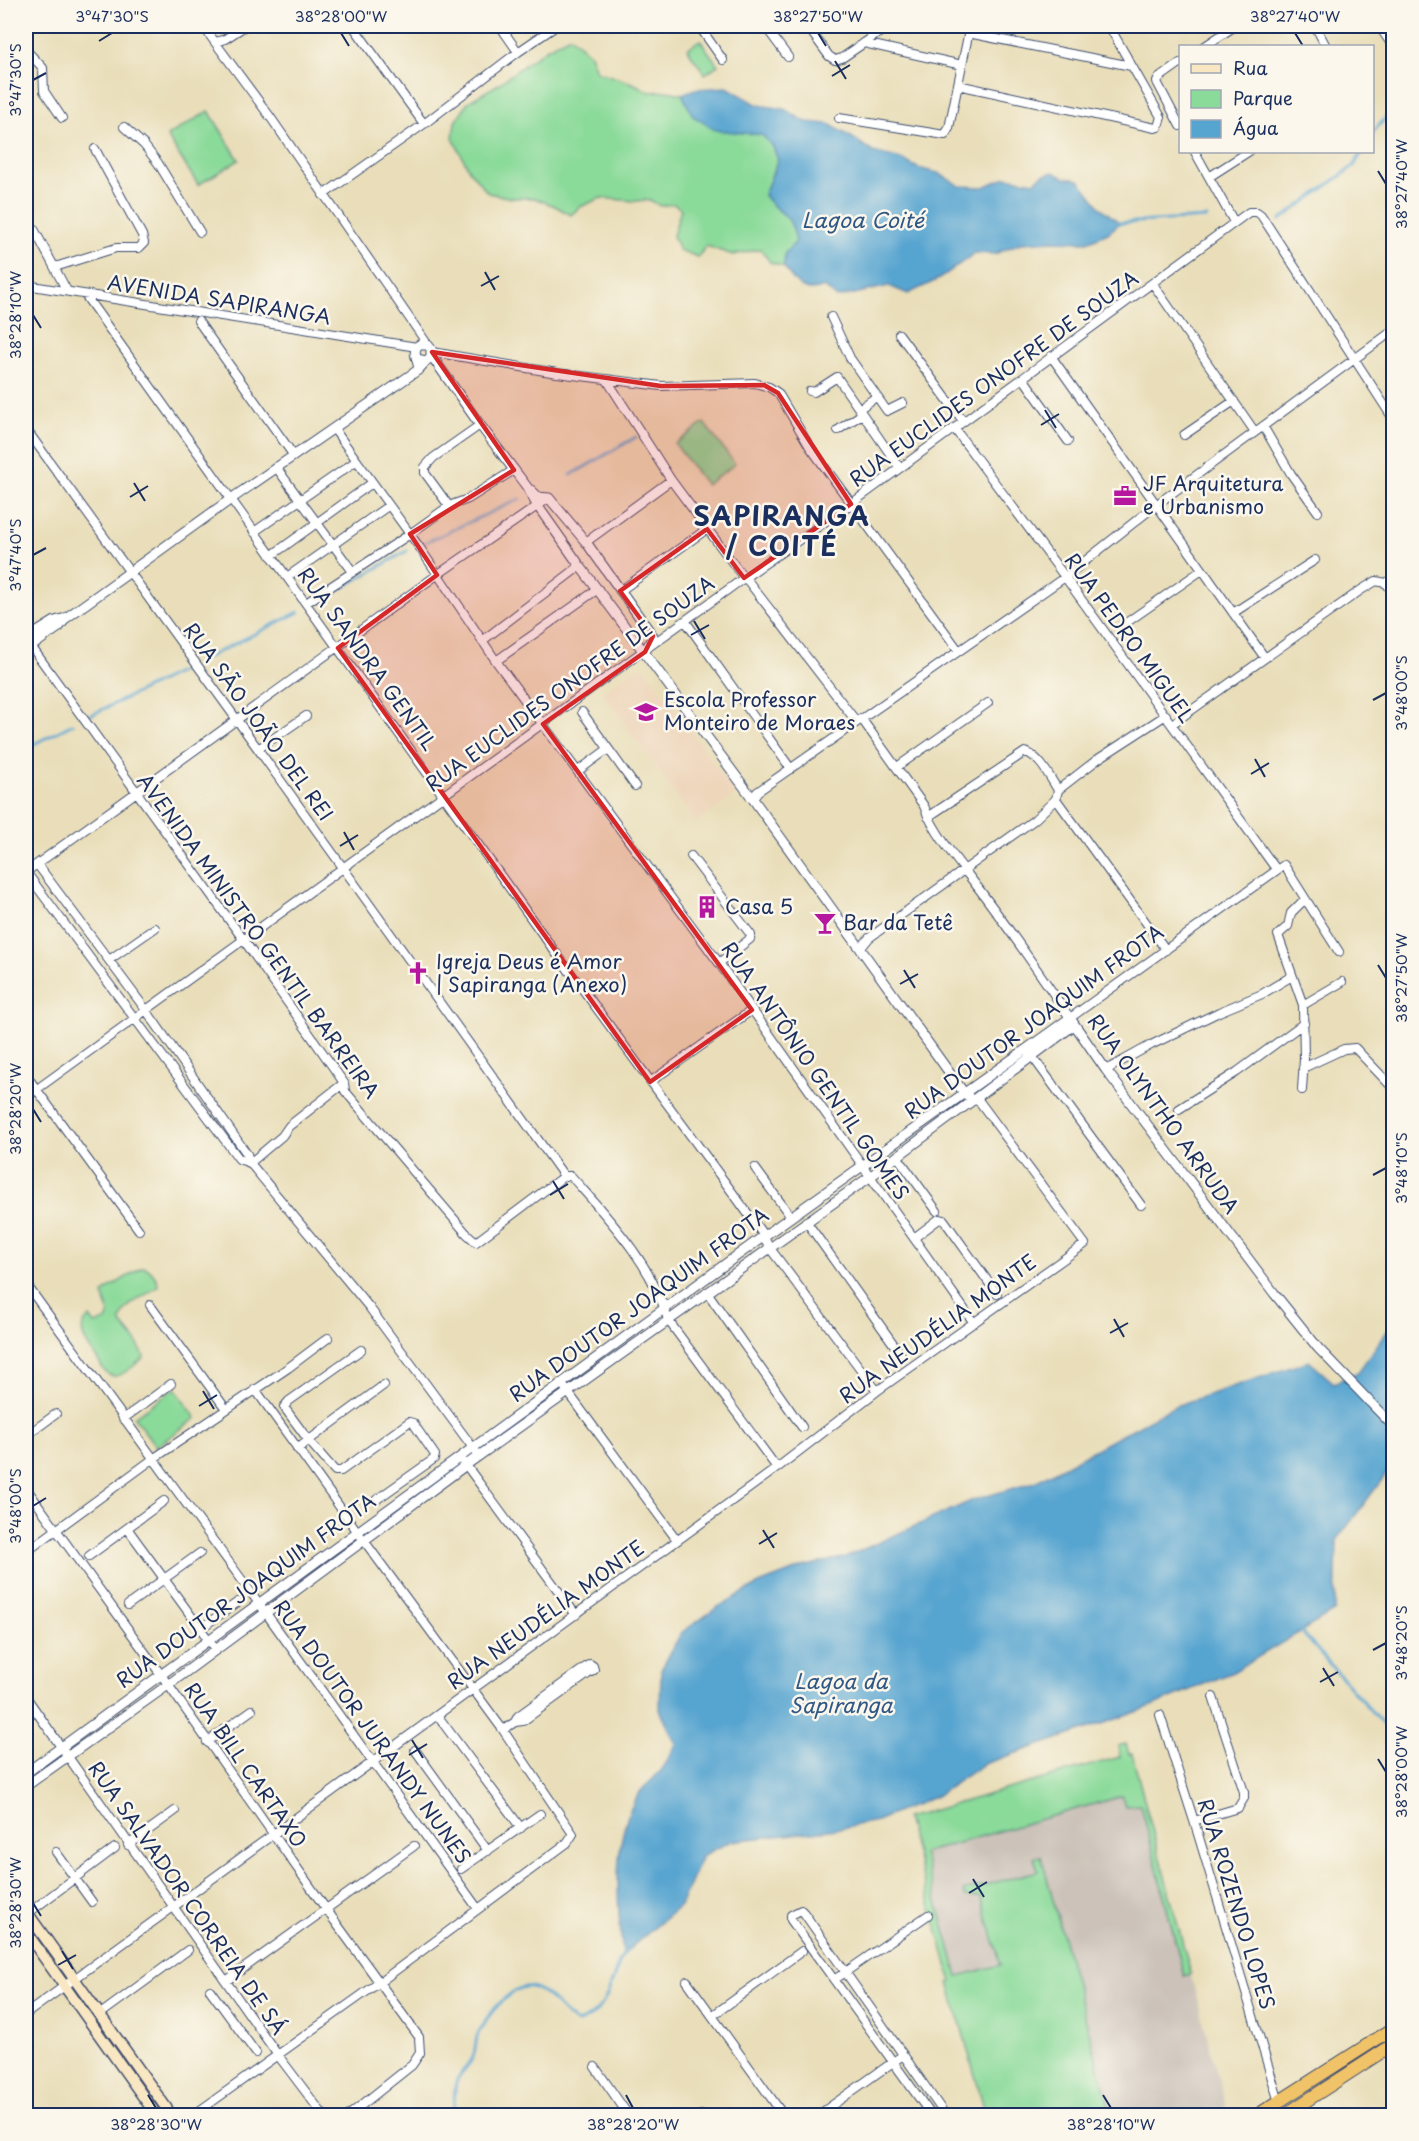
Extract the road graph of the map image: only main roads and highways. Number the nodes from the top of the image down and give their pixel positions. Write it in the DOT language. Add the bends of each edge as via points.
graph roads {
  1 [pos="26,1913"];
  2 [pos="26,1932"];
  3 [pos="1394,2028"];
  4 [pos="1394,2044"];
  5 [pos="157,2115"];
  6 [pos="172,2115"];
  7 [pos="1256,2115"];
  8 [pos="1283,2115"];
  1 -- 6 [label="main road"];
  2 -- 5 [label="main road"];
  3 -- 7 [label="highway"];
  4 -- 8 [label="highway"];
}
